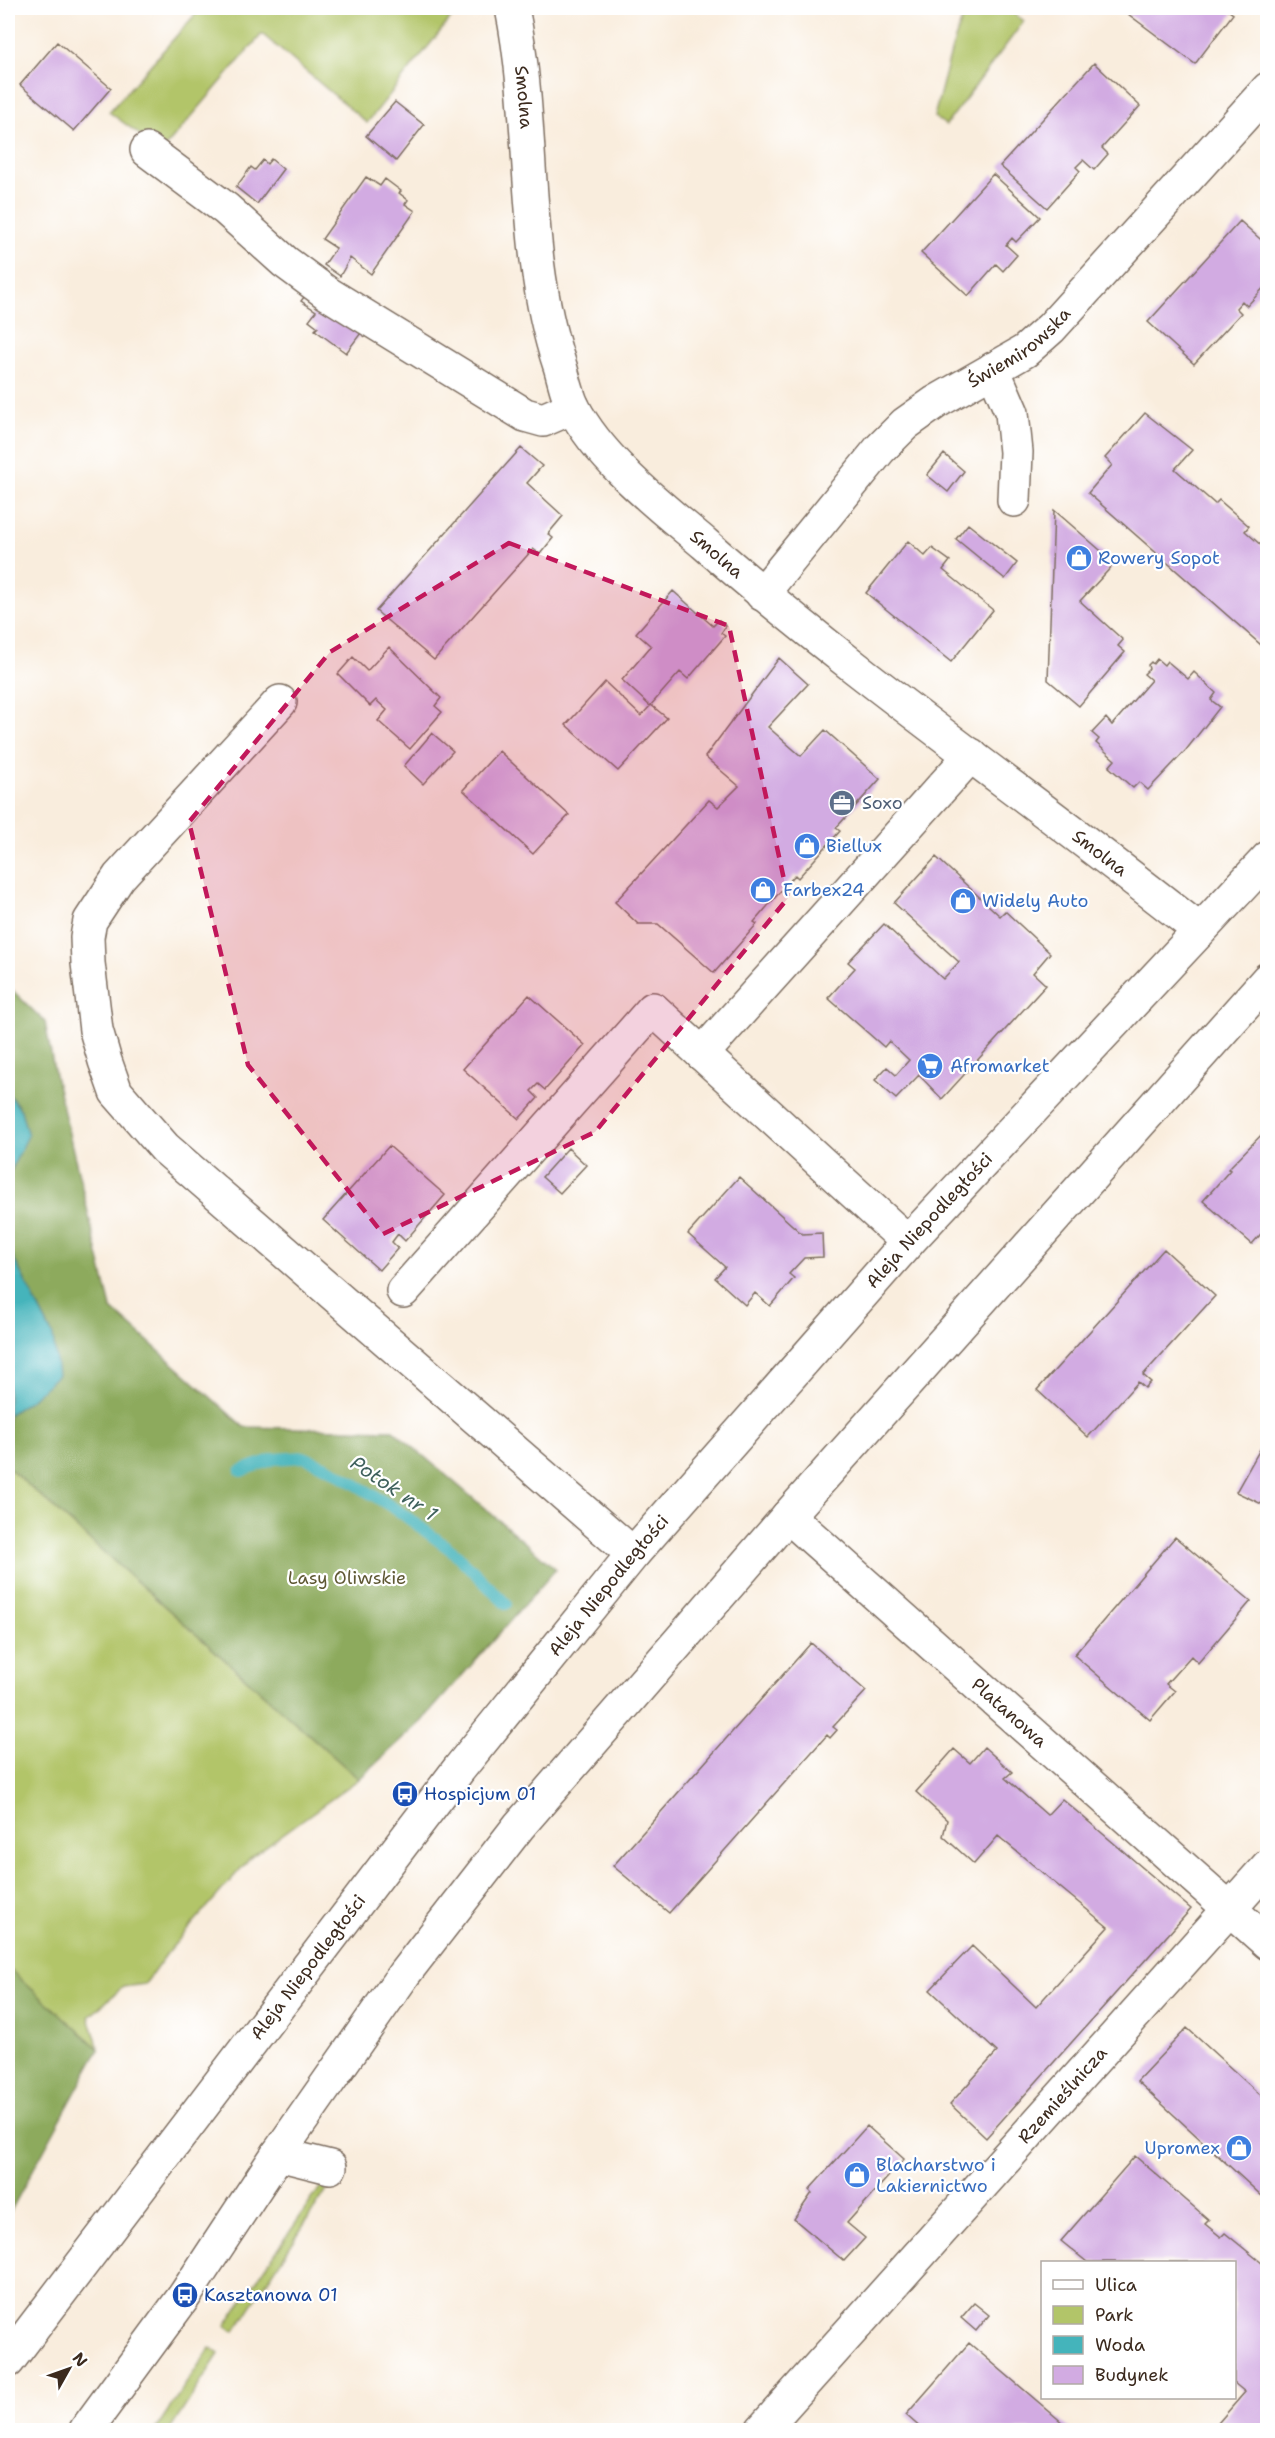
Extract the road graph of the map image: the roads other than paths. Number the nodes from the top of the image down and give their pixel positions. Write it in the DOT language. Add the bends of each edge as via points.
graph roads {
  1 [pos="512,8"];
  2 [pos="1268,89"];
  3 [pos="147,150"];
  4 [pos="993,369"];
  5 [pos="573,407"];
  6 [pos="1014,500"];
  7 [pos="762,594"];
  8 [pos="280,702"];
  9 [pos="971,755"];
  10 [pos="1268,858"];
  11 [pos="1199,930"];
  12 [pos="1268,979"];
  13 [pos="702,1054"];
  14 [pos="908,1242"];
  15 [pos="403,1291"];
  16 [pos="788,1516"];
  17 [pos="633,1554"];
  18 [pos="1268,1866"];
  19 [pos="1230,1907"];
  20 [pos="1268,1942"];
  21 [pos="278,2154"];
  22 [pos="330,2167"];
  23 [pos="8,2361"];
  24 [pos="86,2430"];
  25 [pos="762,2430"];
  1 -- 5 [label="main road, Smolna" via="527,113 532,227 545,323"];
  2 -- 4 [label="main road, Świemirowska" via="1051,328 1025,351"];
  3 -- 5 [label="main road" via="327,293 525,416 543,420"];
  4 -- 6 [label="main road" via="1012,413 1016,452"];
  4 -- 7 [label="main road, Świemirowska" via="905,424 880,449"];
  5 -- 7 [label="main road, Smolna" via="601,448"];
  7 -- 9 [label="main road, Smolna"];
  8 -- 17 [label="main road" via="119,877 90,921 88,963 96,1030 116,1092 165,1148"];
  9 -- 11 [label="main road, Smolna"];
  9 -- 13 [label="main road"];
  10 -- 11 [label="main road, Aleja Niepodległości"];
  11 -- 14 [label="main road, Aleja Niepodległości"];
  12 -- 16 [label="main road"];
  13 -- 14 [label="main road"];
  13 -- 15 [label="main road" via="653,1009"];
  14 -- 17 [label="main road, Aleja Niepodległości"];
  16 -- 19 [label="main road, Platanowa"];
  16 -- 21 [label="main road" via="519,1826 404,1974"];
  17 -- 23 [label="main road, Aleja Niepodległości" via="459,1769"];
  18 -- 19 [label="main road, Rzemieślnicza"];
  19 -- 20 [label="main road, Platanowa"];
  19 -- 25 [label="main road, Rzemieślnicza"];
  21 -- 22 [label="main road"];
  21 -- 24 [label="main road" via="185,2295"];
}
